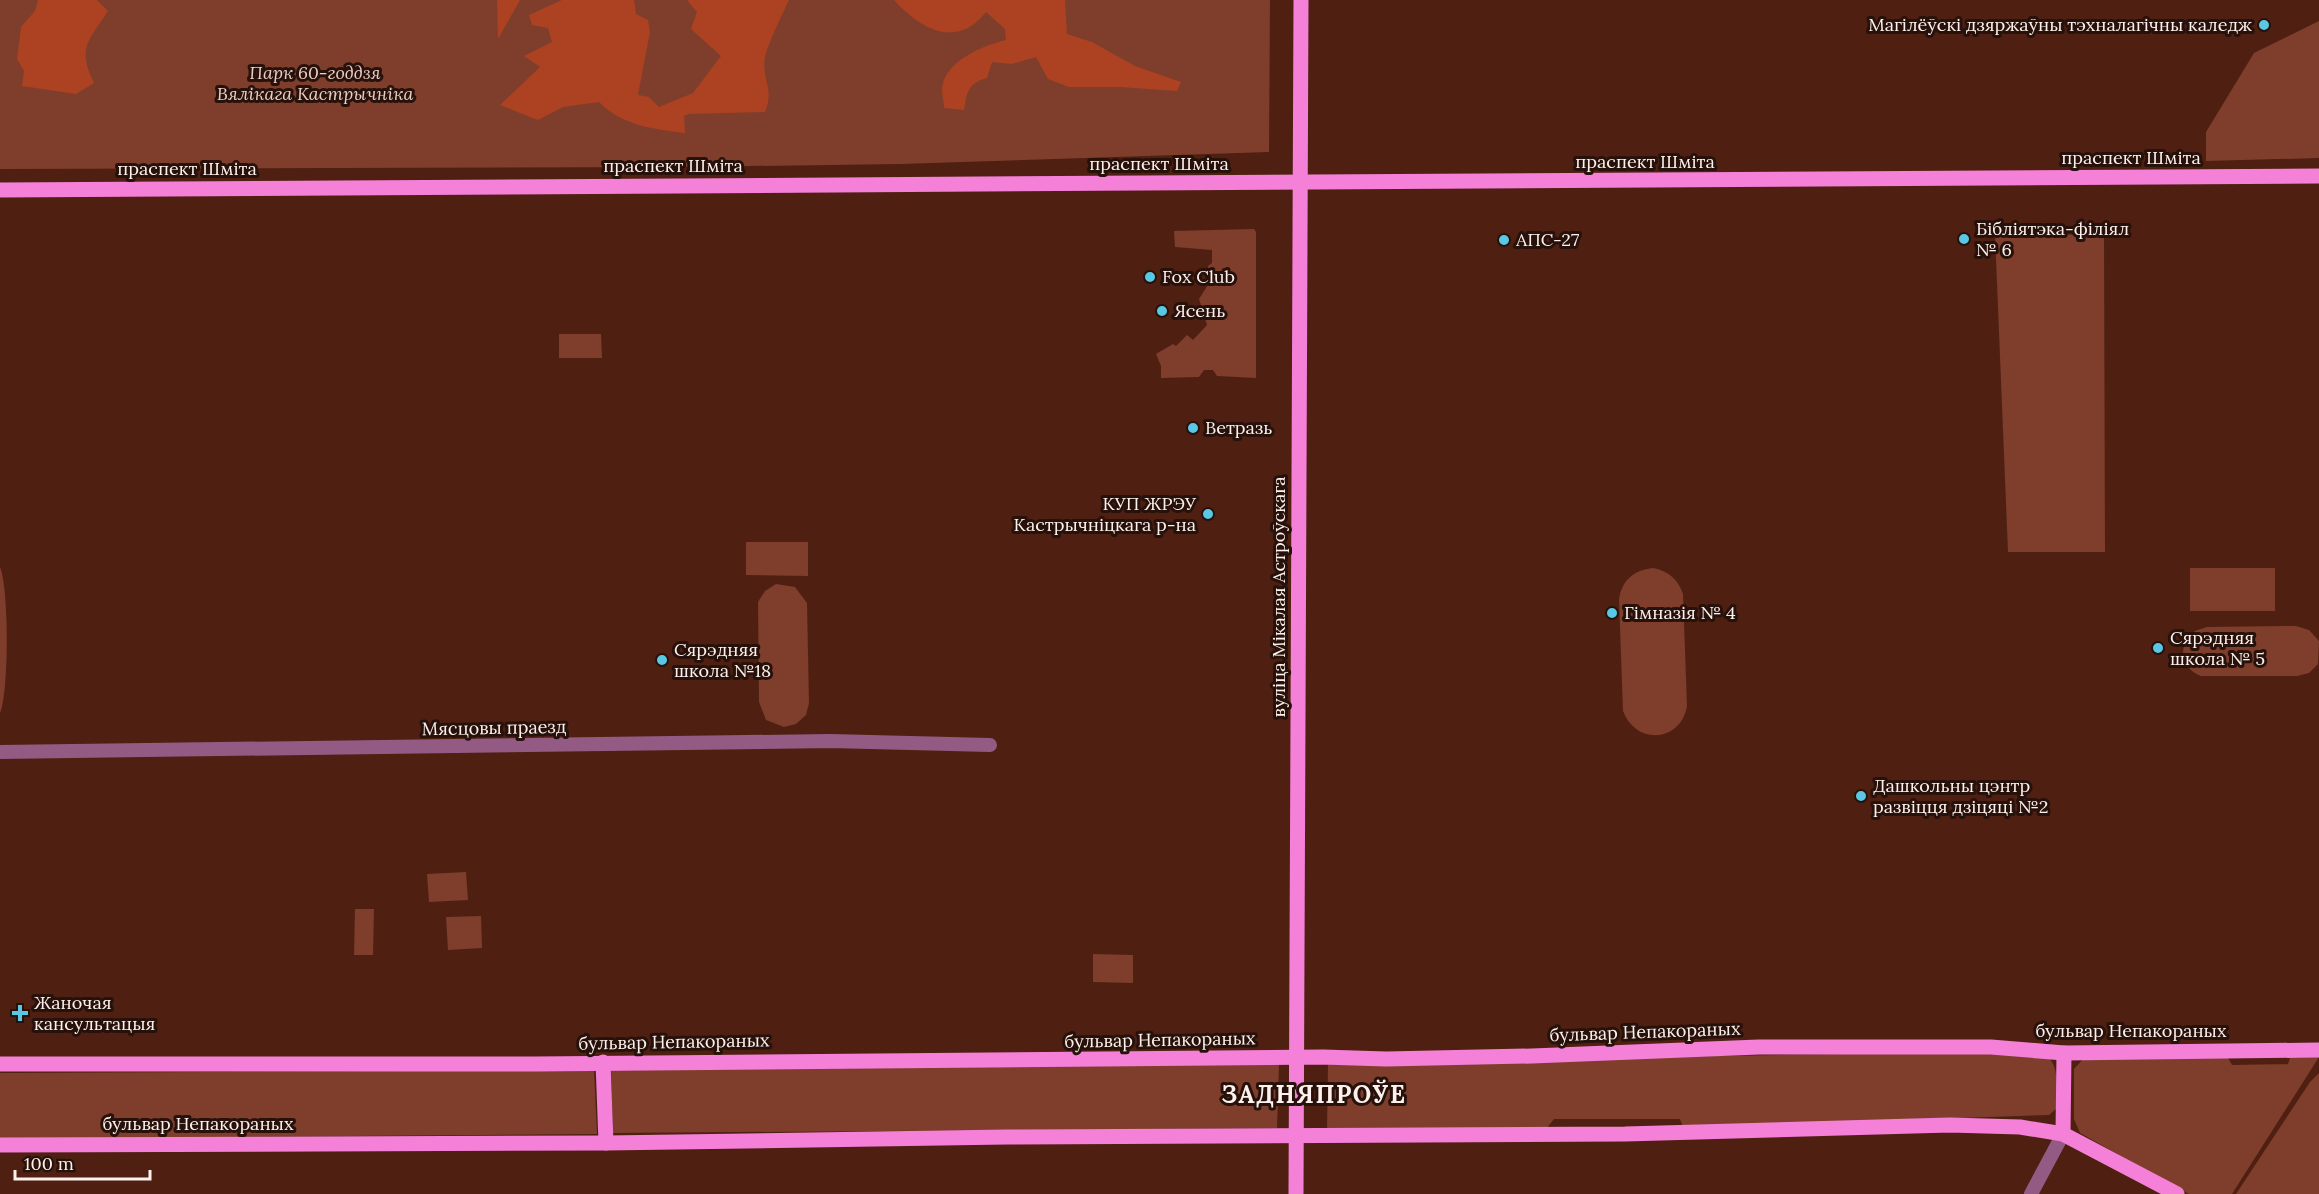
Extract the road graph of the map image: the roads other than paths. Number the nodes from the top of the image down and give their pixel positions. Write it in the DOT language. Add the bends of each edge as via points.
graph roads {
  1 [pos="1301,0"];
  2 [pos="2319,176"];
  3 [pos="1300,183"];
  4 [pos="0,190"];
  5 [pos="990,745"];
  6 [pos="0,752"];
  7 [pos="2319,1050"];
  8 [pos="2064,1053"];
  9 [pos="1296,1057"];
  10 [pos="603,1062"];
  11 [pos="0,1064"];
  12 [pos="2063,1134"];
  13 [pos="1296,1136"];
  14 [pos="606,1143"];
  15 [pos="0,1145"];
  16 [pos="1296,1194"];
  17 [pos="2031,1194"];
  18 [pos="2177,1194"];
  1 -- 3 [label="main road, вуліца Мікалая Астроўскага"];
  2 -- 3 [label="main road, праспект Шміта"];
  3 -- 4 [label="main road, праспект Шміта"];
  3 -- 9 [label="main road, вуліца Мікалая Астроўскага"];
  5 -- 6 [label="street, Мясцовы праезд" via="830,741"];
  7 -- 8 [label="main road, бульвар Непакораных"];
  8 -- 9 [label="main road, бульвар Непакораных" via="1991,1047 1759,1047 1520,1056"];
  8 -- 12 [label="main road"];
  9 -- 10 [label="main road, бульвар Непакораных"];
  9 -- 13 [label="main road, вуліца Мікалая Астроўскага"];
  10 -- 11 [label="main road, бульвар Непакораных"];
  10 -- 14 [label="main road"];
  12 -- 13 [label="main road, бульвар Непакораных" via="2020,1127 1950,1125 1625,1134"];
  12 -- 17 [label="street"];
  12 -- 18 [label="main road, бульвар Непакораных"];
  13 -- 14 [label="main road, бульвар Непакораных"];
  13 -- 16 [label="main road, вуліца Мікалая Астроўскага"];
  14 -- 15 [label="main road, бульвар Непакораных"];
}
